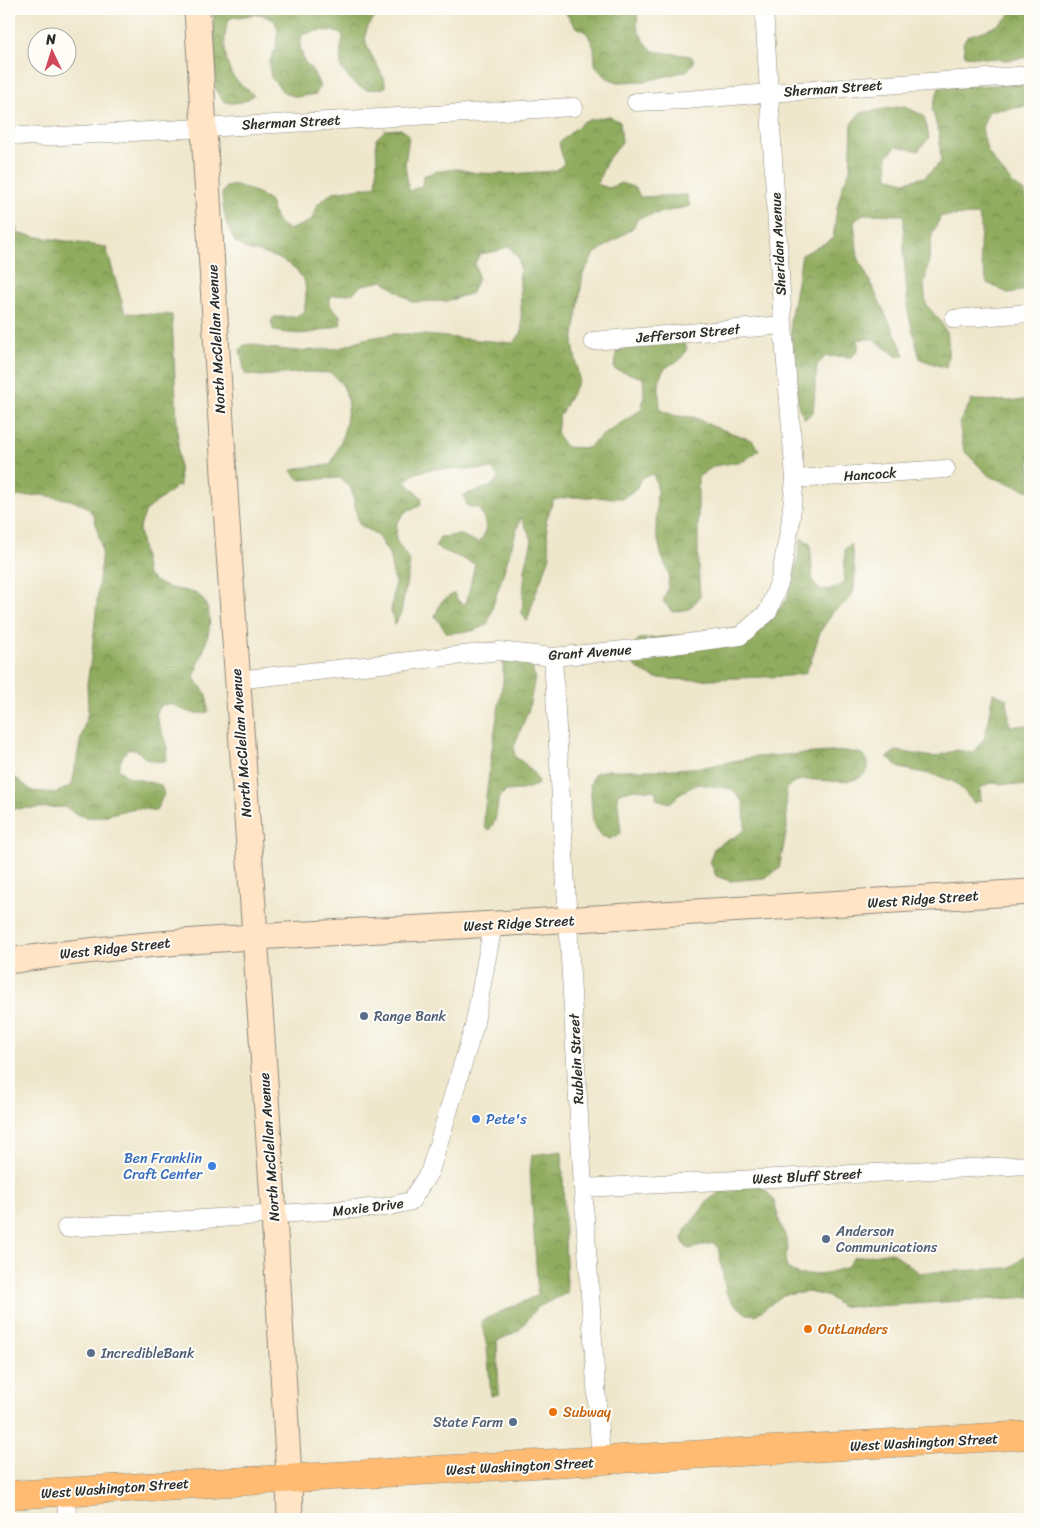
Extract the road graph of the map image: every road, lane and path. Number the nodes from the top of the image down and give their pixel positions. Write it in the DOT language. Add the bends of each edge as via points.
graph roads {
  1 [pos="197,9"];
  2 [pos="764,9"];
  3 [pos="1030,75"];
  4 [pos="770,93"];
  5 [pos="636,102"];
  6 [pos="574,107"];
  7 [pos="204,127"];
  8 [pos="9,135"];
  9 [pos="1030,313"];
  10 [pos="954,319"];
  11 [pos="783,325"];
  12 [pos="593,341"];
  13 [pos="946,469"];
  14 [pos="795,479"];
  15 [pos="553,657"];
  16 [pos="237,680"];
  17 [pos="1030,892"];
  18 [pos="568,921"];
  19 [pos="493,925"];
  20 [pos="255,937"];
  21 [pos="9,961"];
  22 [pos="1030,1165"];
  23 [pos="584,1188"];
  24 [pos="274,1215"];
  25 [pos="66,1228"];
  26 [pos="1030,1436"];
  27 [pos="601,1461"];
  28 [pos="289,1478"];
  29 [pos="66,1492"];
  30 [pos="9,1495"];
  31 [pos="67,1519"];
  32 [pos="290,1519"];
  1 -- 7 [label="main road, North McClellan Avenue"];
  2 -- 4 [label="street, Sheridan Avenue"];
  3 -- 4 [label="street, Sherman Street"];
  4 -- 5 [label="street, Sherman Street"];
  4 -- 11 [label="street, Sheridan Avenue"];
  6 -- 7 [label="street, Sherman Street"];
  7 -- 8 [label="street, Sherman Street" via="43,137"];
  7 -- 16 [label="main road, North McClellan Avenue"];
  9 -- 10 [label="street"];
  11 -- 12 [label="street, Jefferson Street"];
  11 -- 14 [label="street, Sheridan Avenue"];
  13 -- 14 [label="street, Hancock"];
  14 -- 15 [label="street, Grant Avenue" via="780,580 768,612 740,636"];
  15 -- 16 [label="street, Grant Avenue" via="499,651"];
  15 -- 18 [label="street, Rublein Street"];
  16 -- 20 [label="main road, North McClellan Avenue"];
  17 -- 18 [label="main road, West Ridge Street"];
  18 -- 19 [label="main road, West Ridge Street"];
  18 -- 23 [label="street, Rublein Street"];
  19 -- 20 [label="main road, West Ridge Street"];
  19 -- 24 [label="street, Moxie Drive" via="474,1027 430,1171 411,1201 386,1207"];
  20 -- 21 [label="main road, West Ridge Street" via="137,945"];
  20 -- 24 [label="main road, North McClellan Avenue"];
  22 -- 23 [label="street, West Bluff Street"];
  23 -- 27 [label="street, Rublein Street"];
  24 -- 25 [label="street, Moxie Drive"];
  24 -- 28 [label="main road, North McClellan Avenue"];
  26 -- 27 [label="main road, West Washington Street"];
  27 -- 28 [label="main road, West Washington Street"];
  28 -- 29 [label="main road, West Washington Street"];
  28 -- 32 [label="main road, North McClellan Avenue"];
  29 -- 30 [label="main road, West Washington Street"];
  29 -- 31 [label="street"];
}
